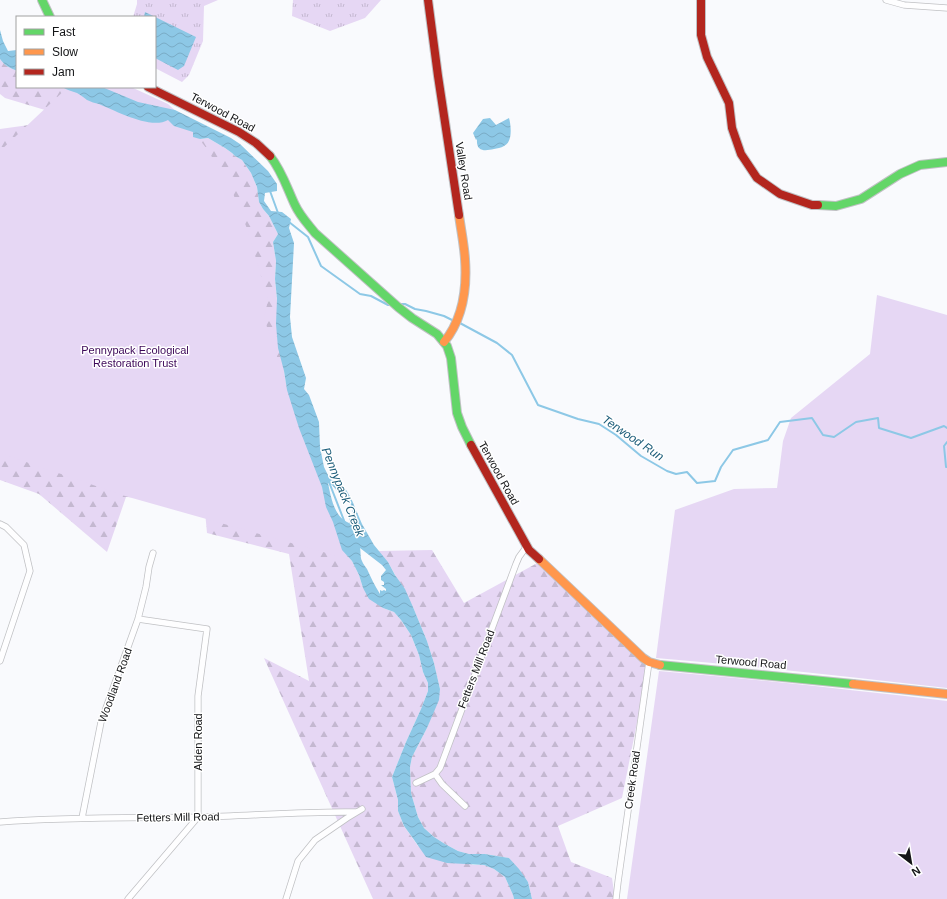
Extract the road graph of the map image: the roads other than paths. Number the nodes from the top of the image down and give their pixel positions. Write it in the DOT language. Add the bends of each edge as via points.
graph roads {
  1 [pos="42,0"];
  2 [pos="428,0"];
  3 [pos="701,0"];
  4 [pos="886,0"];
  5 [pos="947,8"];
  6 [pos="50,16"];
  7 [pos="150,88"];
  8 [pos="947,162"];
  9 [pos="444,342"];
  10 [pos="0,524"];
  11 [pos="527,546"];
  12 [pos="153,553"];
  13 [pos="138,619"];
  14 [pos="0,661"];
  15 [pos="649,662"];
  16 [pos="947,694"];
  17 [pos="435,774"];
  18 [pos="416,783"];
  19 [pos="464,806"];
  20 [pos="362,809"];
  21 [pos="356,812"];
  22 [pos="198,817"];
  23 [pos="82,818"];
  24 [pos="0,822"];
  25 [pos="128,899"];
  26 [pos="286,899"];
  27 [pos="616,899"];
  1 -- 6 [label="street"];
  2 -- 9 [label="street, Valley Road" via="466,278 455,326"];
  3 -- 8 [label="street" via="701,35 707,57 729,103 732,128 741,154 757,178 780,194 812,205 836,206 861,199 900,174 920,165"];
  4 -- 5 [label="street" via="904,5"];
  7 -- 9 [label="street, Terwood Road" via="239,132 265,150 275,162 299,212 309,226 398,307 437,334"];
  9 -- 11 [label="street, Terwood Road" via="449,351 457,413 462,427"];
  10 -- 14 [label="street" via="24,545 30,571"];
  11 -- 15 [label="street, Terwood Road" via="634,651"];
  11 -- 17 [label="street, Fetters Mill Road" via="516,564 440,768"];
  12 -- 13 [label="street, Woodland Road"];
  13 -- 22 [label="street, Alden Road" via="207,629 198,696"];
  13 -- 23 [label="street, Woodland Road" via="101,722"];
  15 -- 16 [label="street, Terwood Road" via="665,666"];
  15 -- 27 [label="street, Creek Road"];
  17 -- 18 [label="street"];
  17 -- 19 [label="street"];
  20 -- 21 [label="street"];
  21 -- 22 [label="street, Fetters Mill Road"];
  21 -- 26 [label="street" via="315,840 298,861"];
  22 -- 23 [label="street, Fetters Mill Road"];
  22 -- 25 [label="street"];
  23 -- 24 [label="street, Fetters Mill Road"];
}
